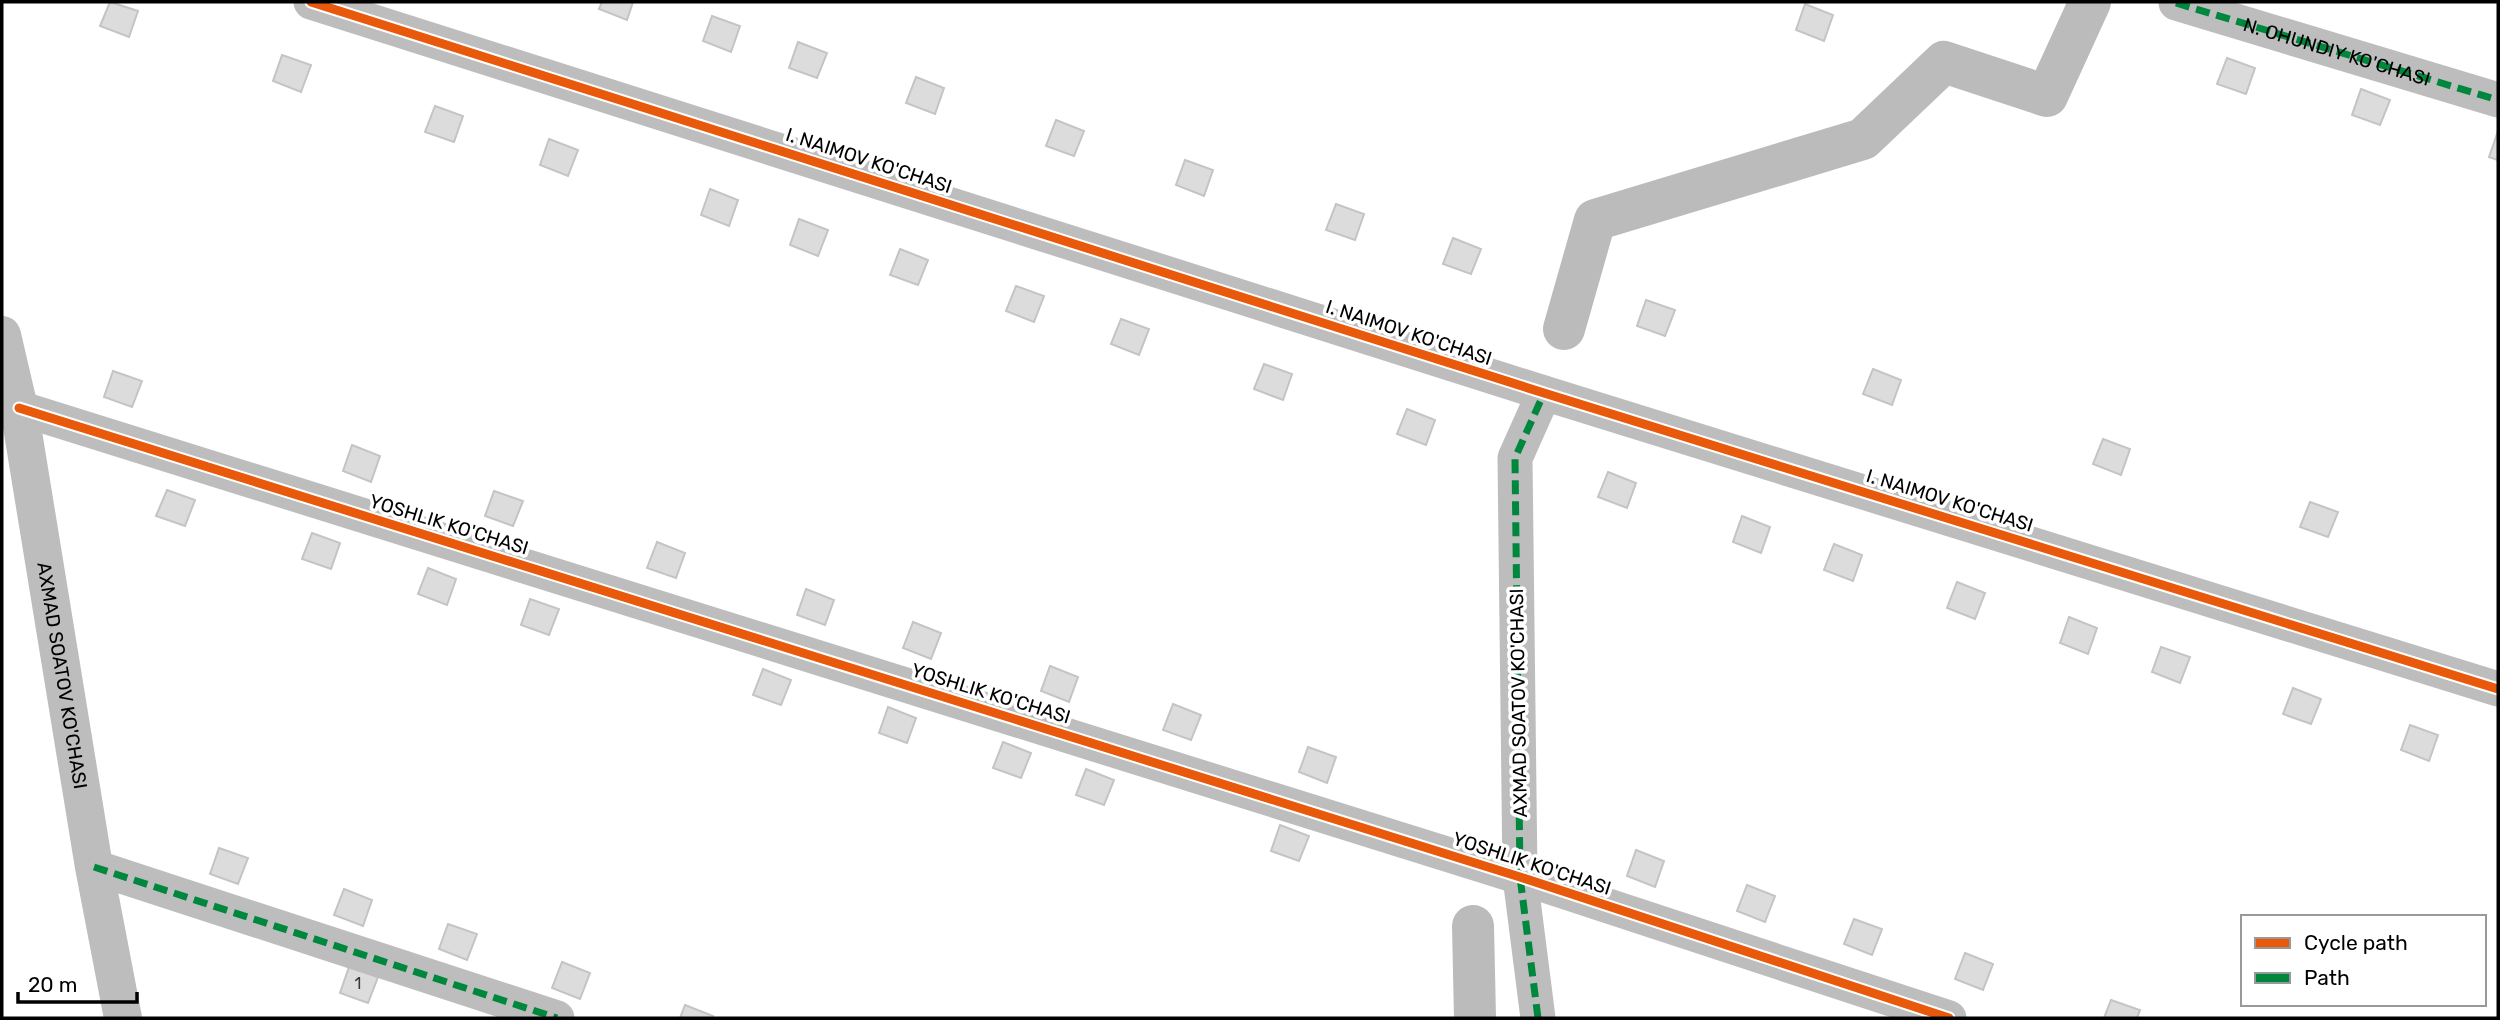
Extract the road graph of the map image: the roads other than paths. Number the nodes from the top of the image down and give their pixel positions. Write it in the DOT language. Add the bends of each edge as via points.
graph roads {
  1 [pos="311,2"];
  2 [pos="2176,3"];
  3 [pos="2498,100"];
  4 [pos="2,335"];
  5 [pos="1544,393"];
  6 [pos="19,408"];
  7 [pos="2498,689"];
  8 [pos="94,867"];
  9 [pos="1520,877"];
  10 [pos="123,1018"];
  11 [pos="557,1018"];
  12 [pos="1538,1018"];
  13 [pos="1950,1018"];
  1 -- 5 [label="street, I. NAIMOV KO'CHASI"];
  2 -- 3 [label="street, N. OHUNDIY KO'CHASI"];
  4 -- 6 [label="street, AXMAD SOATOV KO'CHASI"];
  5 -- 7 [label="street, I. NAIMOV KO'CHASI"];
  5 -- 9 [label="street, AXMAD SOATOV KO'CHASI" via="1514,458"];
  6 -- 8 [label="street, AXMAD SOATOV KO'CHASI"];
  6 -- 9 [label="street, YOSHLIK KO'CHASI"];
  8 -- 10 [label="street, AXMAD SOATOV KO'CHASI"];
  8 -- 11 [label="street"];
  9 -- 12 [label="street, AXMAD SOATOV KO'CHASI"];
  9 -- 13 [label="street, YOSHLIK KO'CHASI"];
}
